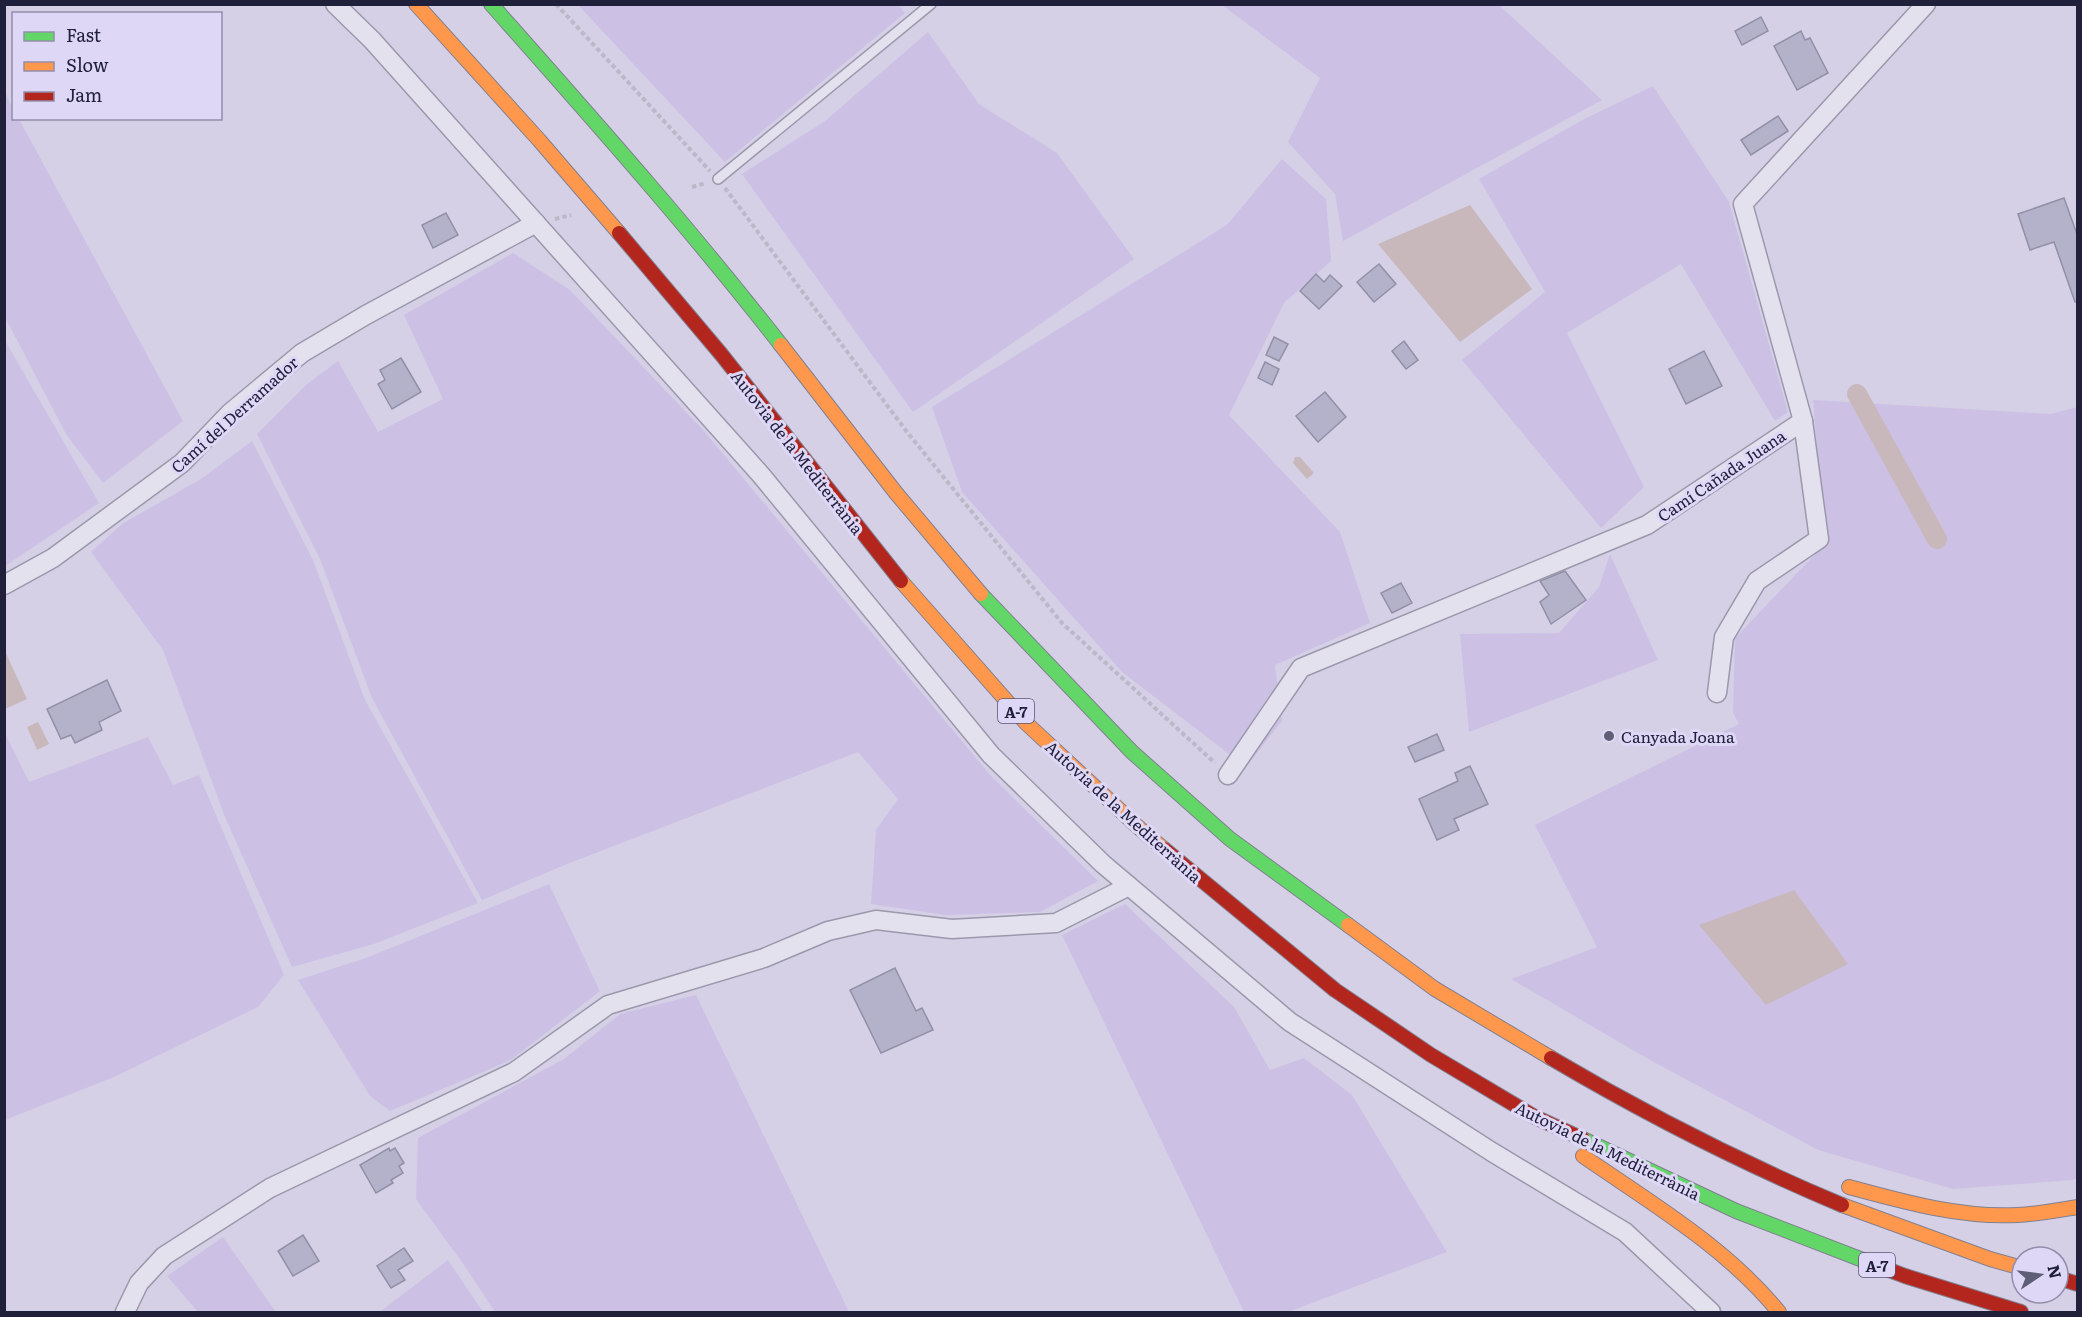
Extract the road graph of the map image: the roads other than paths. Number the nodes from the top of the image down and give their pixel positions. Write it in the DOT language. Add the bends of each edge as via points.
graph roads {
  1 [pos="335,4"];
  2 [pos="416,4"];
  3 [pos="491,4"];
  4 [pos="931,4"];
  5 [pos="1926,4"];
  6 [pos="718,179"];
  7 [pos="536,223"];
  8 [pos="1803,421"];
  9 [pos="4,585"];
  10 [pos="1717,693"];
  11 [pos="1228,775"];
  12 [pos="1129,886"];
  13 [pos="1535,1117"];
  14 [pos="1775,1177"];
  15 [pos="1816,1180"];
  16 [pos="1836,1183"];
  17 [pos="2078,1207"];
  18 [pos="2010,1265"];
  19 [pos="125,1312"];
  20 [pos="1711,1312"];
  21 [pos="1779,1312"];
  22 [pos="2021,1312"];
  1 -- 7 [label="street"];
  2 -- 13 [label="highway, Autovia de la Mediterrània / A-7" via="651,270 896,576 1026,723 1138,827 1335,990 1431,1055"];
  3 -- 14 [label="highway" via="715,261 896,493 992,607 1132,752 1230,839 1434,989 1612,1094"];
  4 -- 6 [label="lane"];
  5 -- 8 [label="street, Camí Cañada Juana" via="1743,204"];
  7 -- 9 [label="street, Camí del Derramador" via="302,353 230,413 182,463 53,558"];
  7 -- 12 [label="street" via="760,475 991,755"];
  8 -- 10 [label="street" via="1819,539 1756,581 1724,637"];
  8 -- 11 [label="street, Camí Cañada Juana" via="1647,525 1301,668"];
  12 -- 19 [label="street" via="1056,923 952,929 876,920 828,931 764,958 608,1005 514,1072 270,1188 164,1256 139,1283"];
  12 -- 20 [label="street" via="1290,1022 1625,1232"];
  13 -- 21 [label="highway" via="1588,1160 1702,1239 1761,1290"];
  13 -- 22 [label="highway, Autovia de la Mediterrània / A-7" via="1736,1211 1905,1275"];
  14 -- 15 [label="highway"];
  14 -- 18 [label="highway" via="1866,1215"];
  16 -- 17 [label="highway" via="1929,1208 1984,1215 2040,1214"];
}
